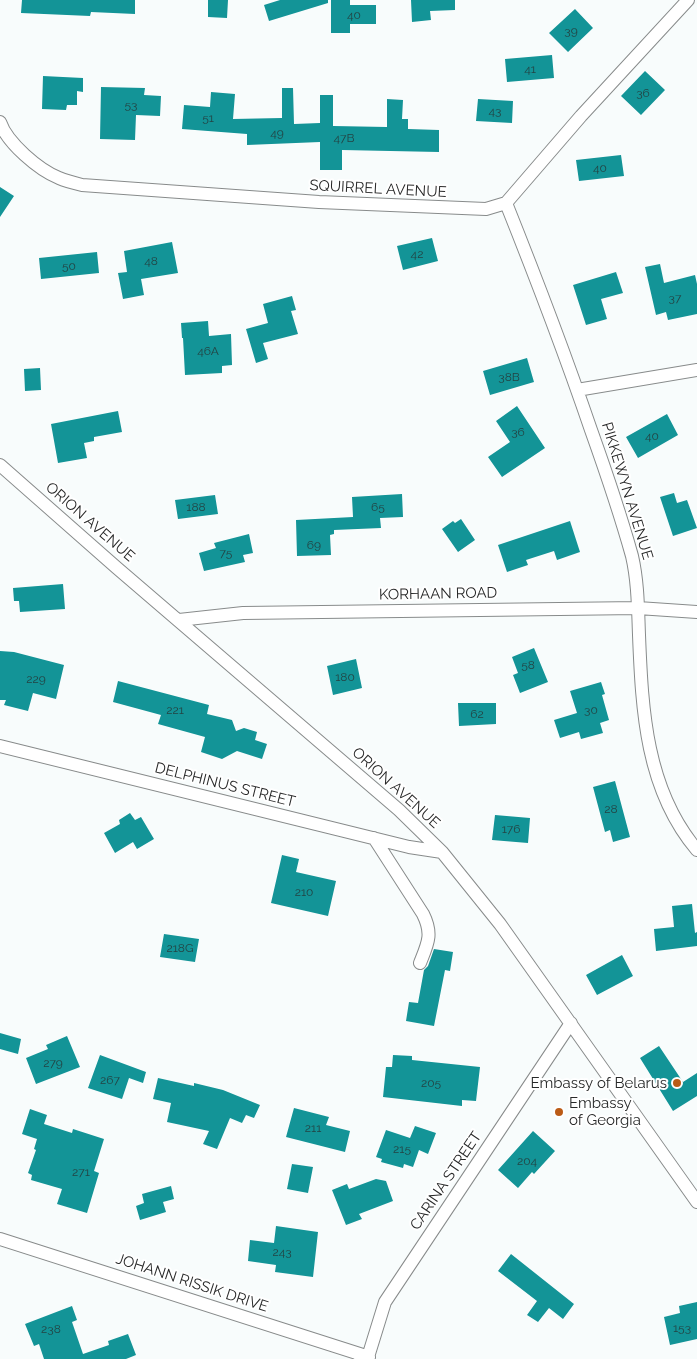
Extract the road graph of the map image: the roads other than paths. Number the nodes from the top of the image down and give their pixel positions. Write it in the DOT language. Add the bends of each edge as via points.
graph roads {
  1 [pos="688,0"];
  2 [pos="0,122"];
  3 [pos="506,203"];
  4 [pos="697,370"];
  5 [pos="577,390"];
  6 [pos="0,465"];
  7 [pos="638,608"];
  8 [pos="697,612"];
  9 [pos="179,620"];
  10 [pos="0,746"];
  11 [pos="374,838"];
  12 [pos="697,850"];
  13 [pos="442,852"];
  14 [pos="420,963"];
  15 [pos="571,1024"];
  16 [pos="697,1202"];
  17 [pos="0,1240"];
  18 [pos="367,1358"];
  1 -- 3 [label="street"];
  2 -- 3 [label="street, SQUIRREL AVENUE" via="9,139 39,166 59,178 82,185 478,210"];
  3 -- 5 [label="street, PIKKEWYN AVENUE"];
  4 -- 5 [label="street"];
  5 -- 7 [label="street, PIKKEWYN AVENUE" via="629,547"];
  6 -- 9 [label="street, ORION AVENUE"];
  7 -- 8 [label="street, KORHAAN ROAD"];
  7 -- 9 [label="street, KORHAAN ROAD" via="243,614"];
  7 -- 12 [label="street, PIKKEWYN AVENUE" via="642,699 651,757 667,802"];
  9 -- 13 [label="street, ORION AVENUE" via="399,810"];
  10 -- 11 [label="street, DELPHINUS STREET"];
  11 -- 13 [label="street, DELPHINUS STREET"];
  11 -- 14 [label="street" via="428,924 428,944"];
  13 -- 15 [label="street, ORION AVENUE" via="500,924"];
  15 -- 16 [label="street, ORION AVENUE"];
  15 -- 18 [label="street, CARINA STREET" via="385,1302"];
  17 -- 18 [label="street, JOHANN RISSIK DRIVE"];
}
